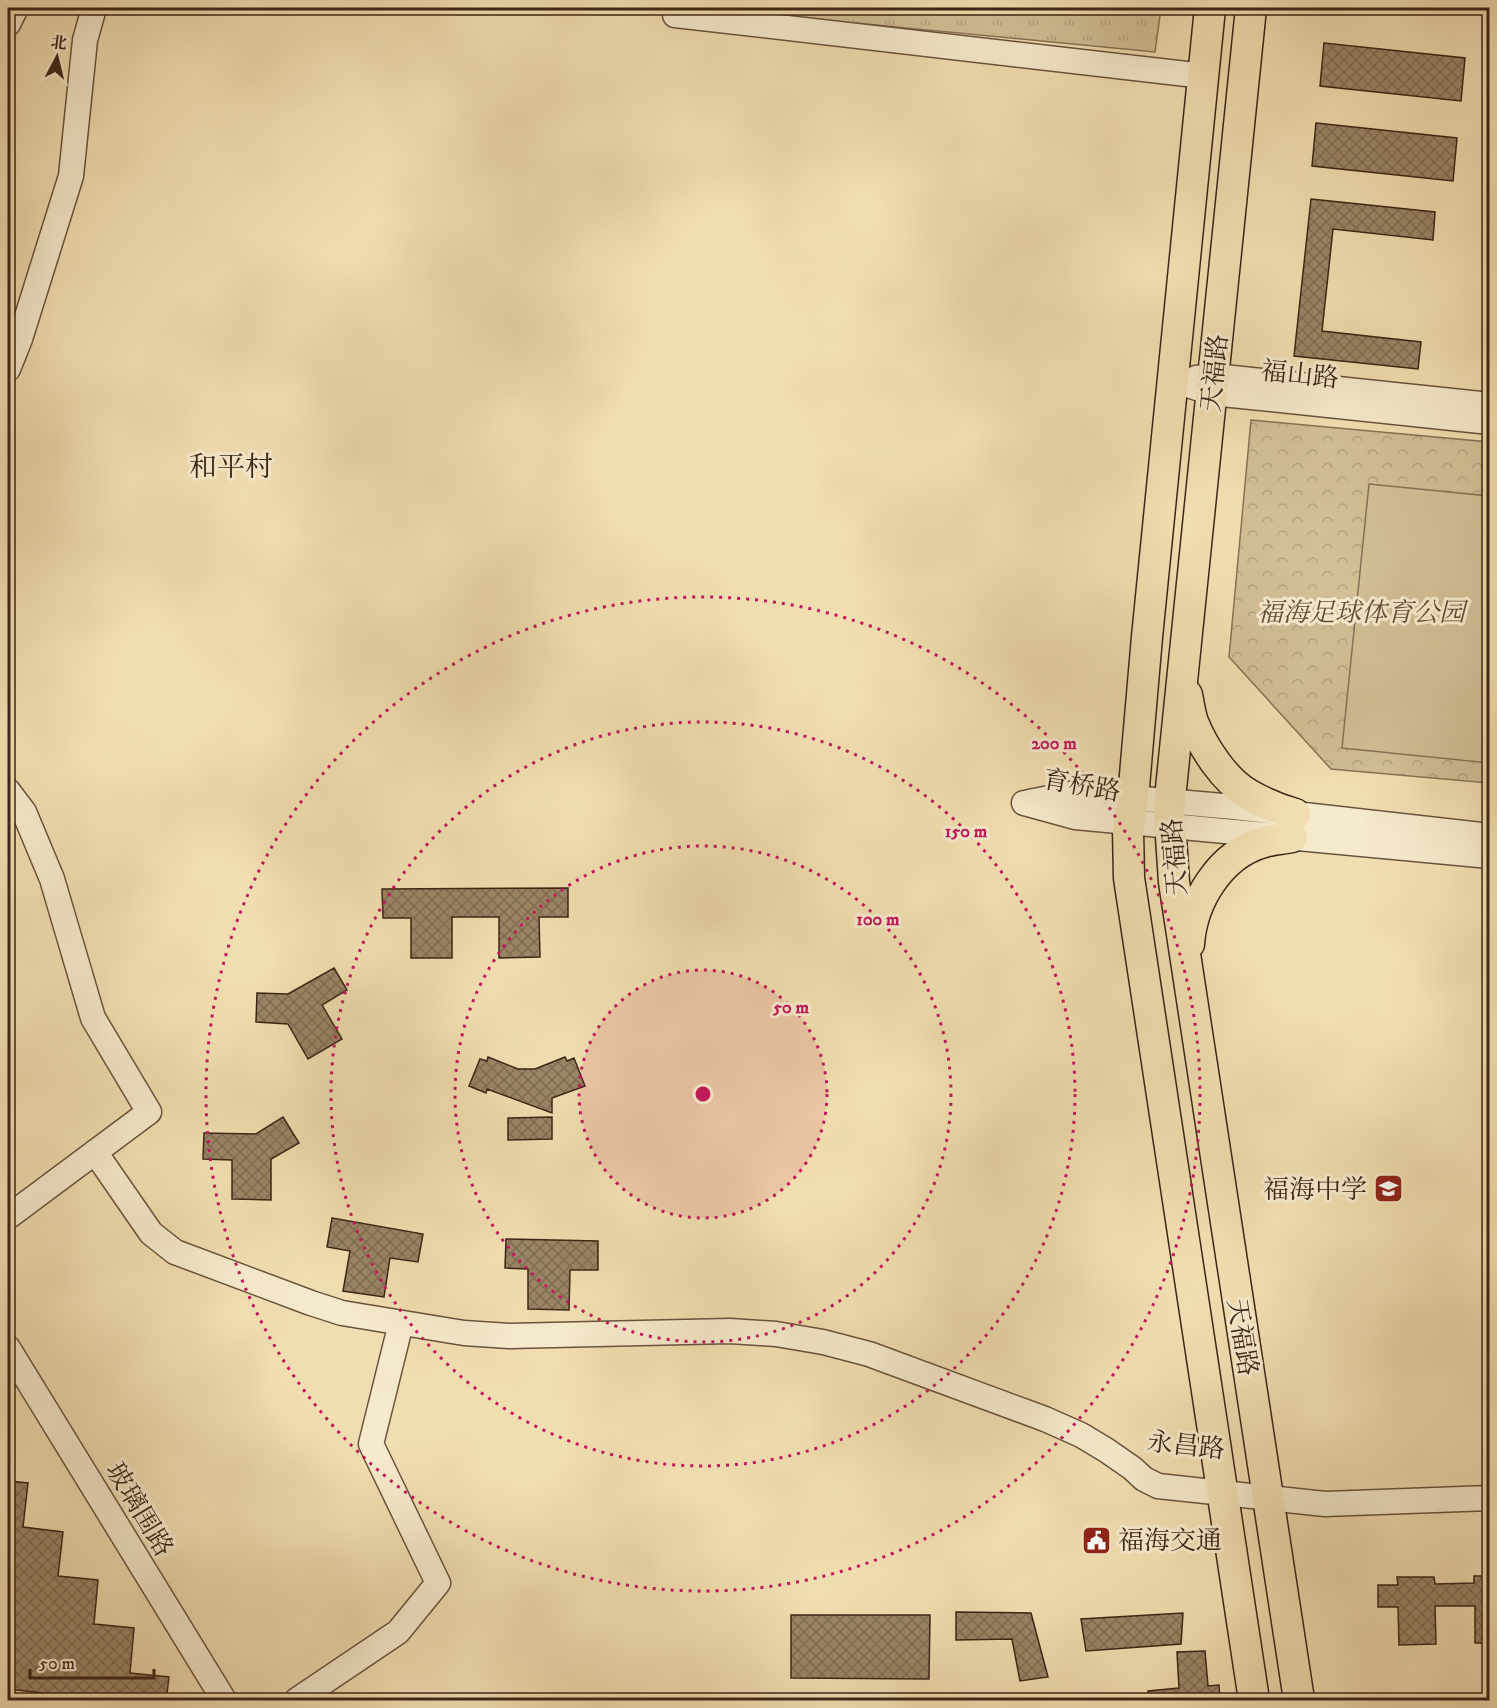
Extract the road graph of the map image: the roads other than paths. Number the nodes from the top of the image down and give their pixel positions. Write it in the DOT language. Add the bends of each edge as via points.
graph roads {
  1 [pos="16,8"];
  2 [pos="94,8"];
  3 [pos="1210,8"];
  4 [pos="1251,8"];
  5 [pos="675,15"];
  6 [pos="8,24"];
  7 [pos="1204,75"];
  8 [pos="8,369"];
  9 [pos="1173,380"];
  10 [pos="1213,385"];
  11 [pos="1490,405"];
  12 [pos="1490,422"];
  13 [pos="1184,662"];
  14 [pos="8,791"];
  15 [pos="1131,810"];
  16 [pos="1170,814"];
  17 [pos="1293,826"];
  18 [pos="1490,836"];
  19 [pos="1490,856"];
  20 [pos="1187,968"];
  21 [pos="95,1152"];
  22 [pos="8,1217"];
  23 [pos="401,1323"];
  24 [pos="8,1348"];
  25 [pos="1490,1483"];
  26 [pos="1221,1485"];
  27 [pos="1267,1490"];
  28 [pos="1490,1498"];
  29 [pos="224,1701"];
  30 [pos="297,1701"];
  31 [pos="1254,1701"];
  32 [pos="1299,1701"];
  1 -- 6 [label="street"];
  2 -- 8 [label="street" via="85,40 70,176"];
  3 -- 7 [label="main road, 天福路"];
  4 -- 10 [label="main road, 天福路"];
  5 -- 7 [label="street"];
  7 -- 9 [label="main road, 天福路"];
  9 -- 10 [label="street, 福山路"];
  9 -- 15 [label="main road, 天福路"];
  10 -- 11 [label="street, 福山路"];
  10 -- 12 [label="street, 福山路"];
  10 -- 13 [label="main road, 天福路"];
  13 -- 16 [label="main road, 天福路"];
  13 -- 17 [label="main road" via="1192,720 1206,749 1246,793"];
  14 -- 21 [label="street" via="24,812 52,879 93,1018 149,1112"];
  15 -- 16 [label="street, 育桥路"];
  15 -- 26 [label="main road, 天福路" via="1129,878"];
  16 -- 17 [label="street, 育桥路"];
  16 -- 20 [label="main road, 天福路" via="1174,882"];
  17 -- 18 [label="street, 育桥路"];
  17 -- 19 [label="street, 育桥路"];
  17 -- 20 [label="main road" via="1241,853 1222,867 1208,885 1189,935"];
  20 -- 27 [label="main road, 天福路"];
  21 -- 22 [label="street"];
  21 -- 23 [label="street" via="150,1233 175,1252 342,1313"];
  23 -- 26 [label="street, 永昌路" via="508,1336 730,1331 823,1342 868,1354 1045,1419 1081,1435 1132,1468"];
  23 -- 30 [label="street" via="371,1444 438,1583 398,1632"];
  24 -- 29 [label="street, 玻璃围路"];
  25 -- 27 [label="street, 永昌路"];
  26 -- 27 [label="street, 永昌路"];
  26 -- 31 [label="main road, 天福路"];
  27 -- 28 [label="street, 永昌路" via="1325,1504"];
  27 -- 32 [label="main road, 天福路"];
}
